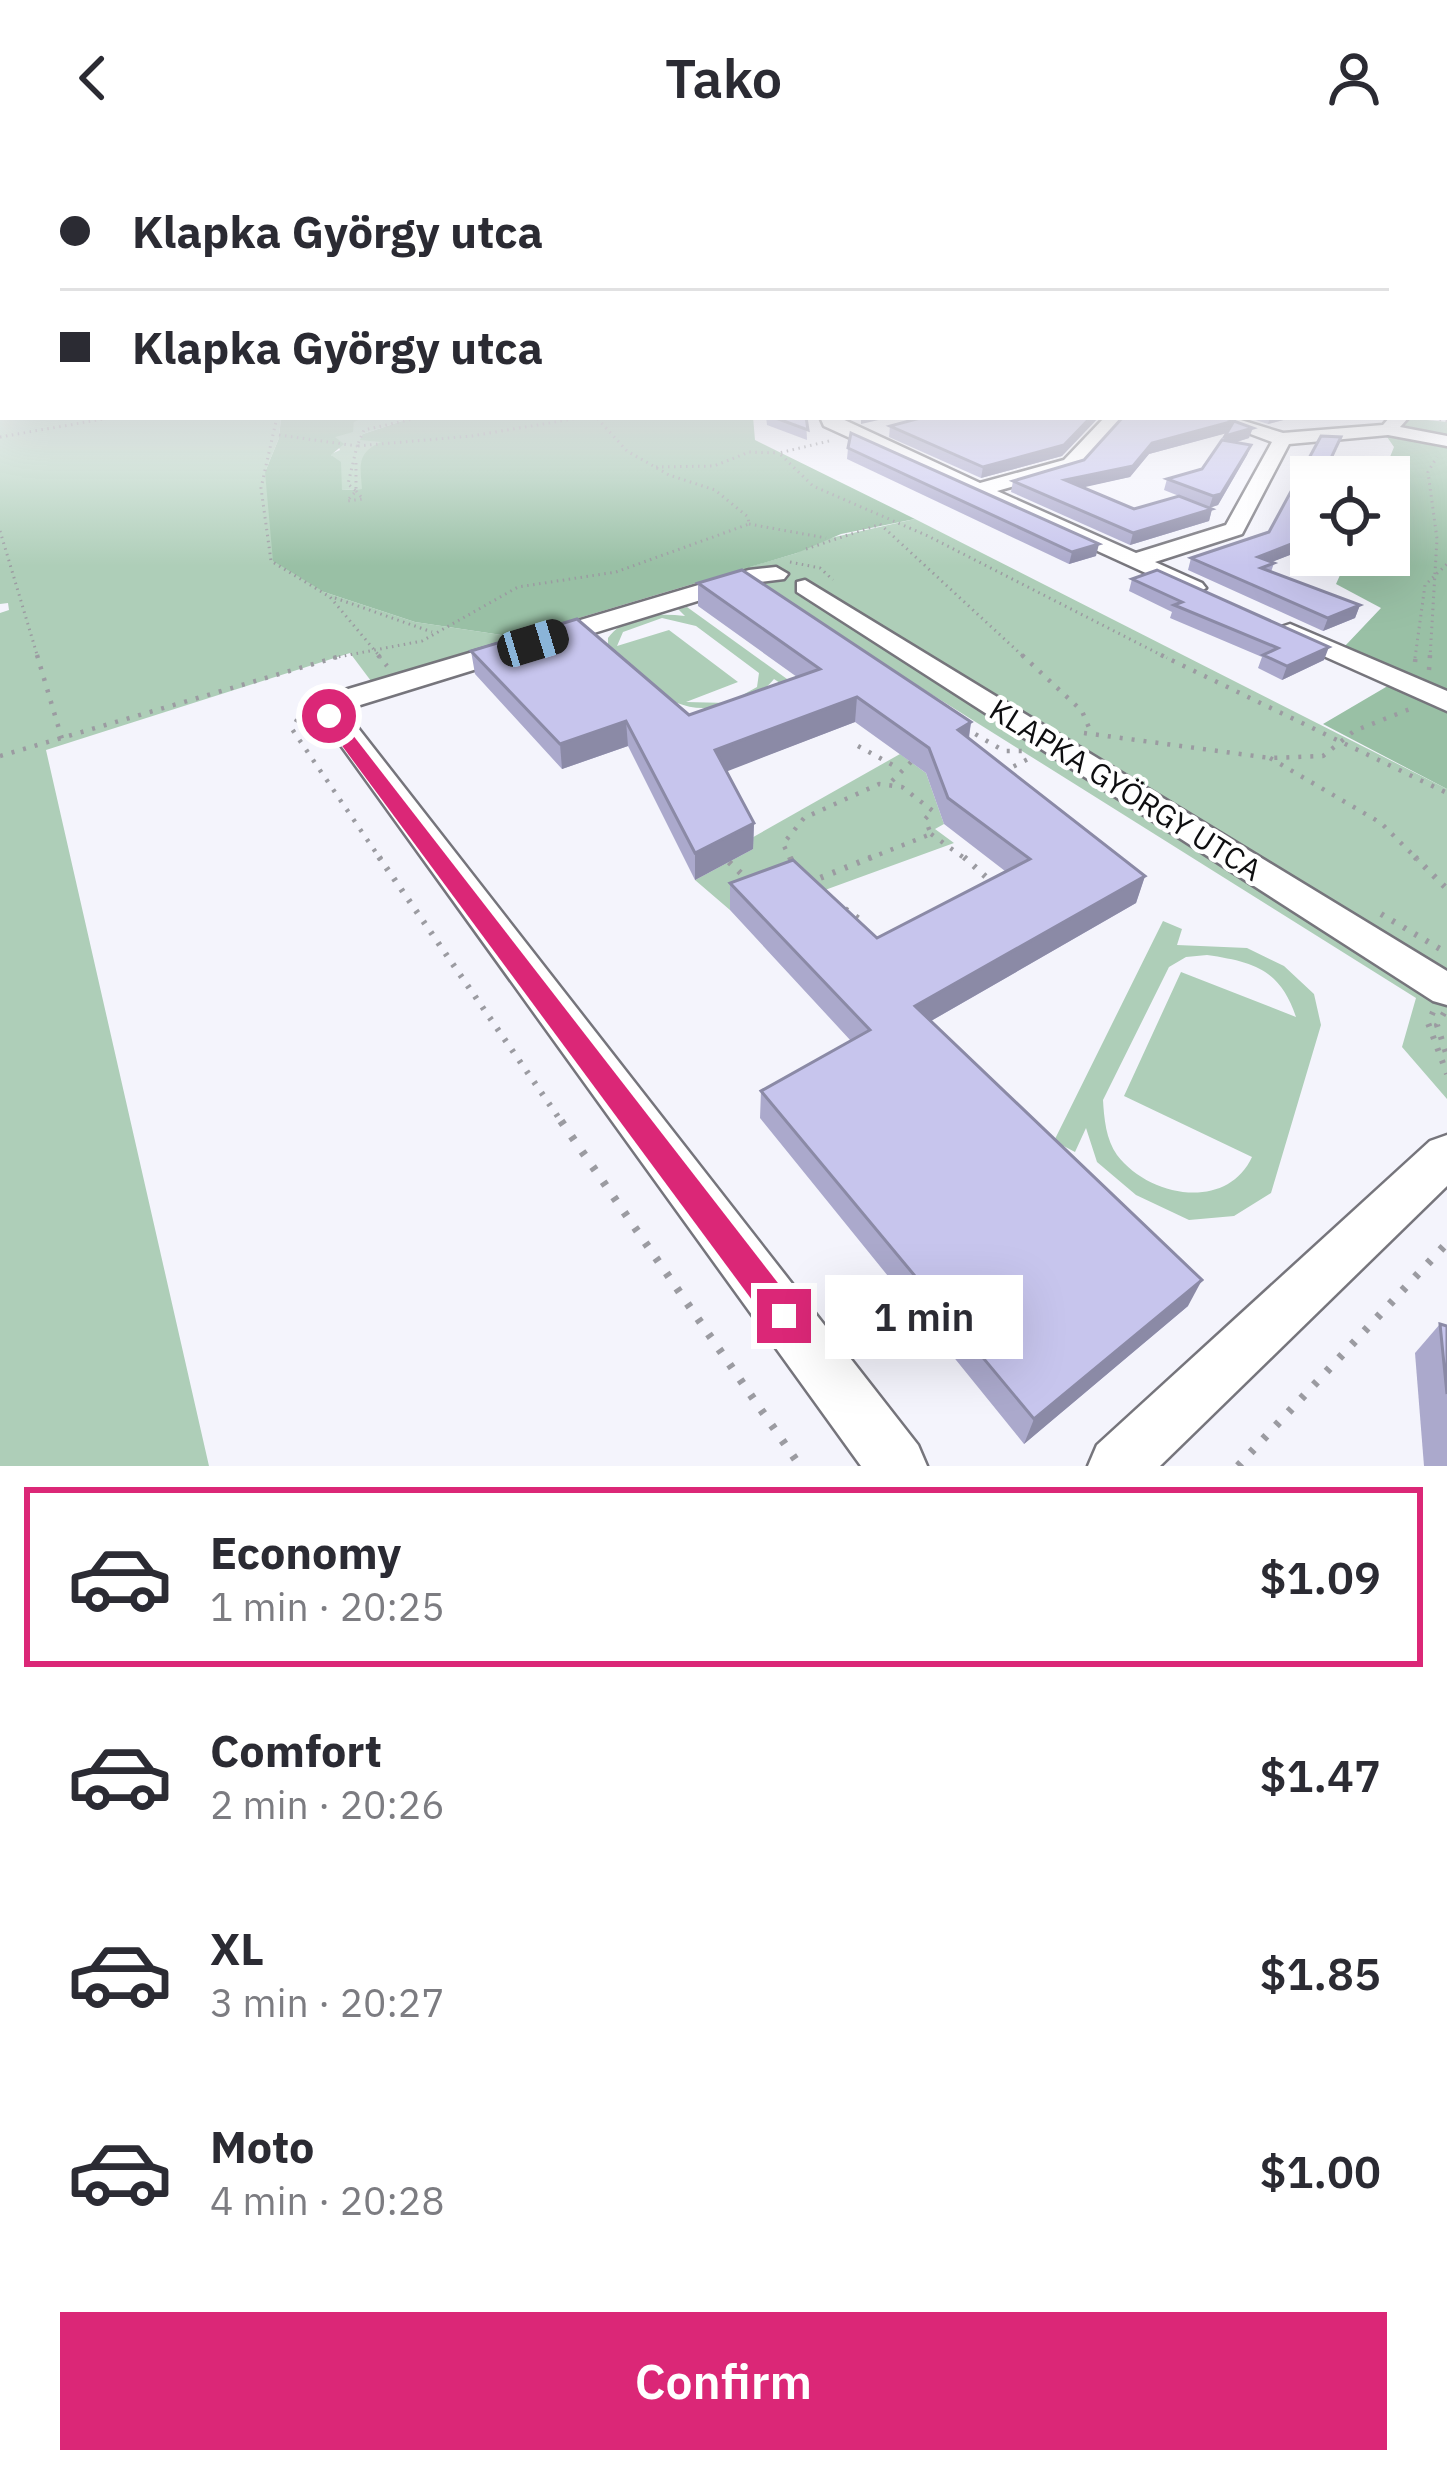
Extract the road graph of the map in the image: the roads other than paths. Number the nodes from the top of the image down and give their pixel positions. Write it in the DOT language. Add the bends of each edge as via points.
graph roads {
  1 [pos="877,444"];
  2 [pos="1090,444"];
  3 [pos="1279,444"];
  4 [pos="978,490"];
  5 [pos="1134,561"];
  6 [pos="1216,598"];
  7 [pos="1277,626"];
  8 [pos="1436,698"];
  9 [pos="1446,996"];
  10 [pos="1447,1155"];
  11 [pos="897,1466"];
  12 [pos="1118,1466"];
  1 -- 4 [label="street"];
  2 -- 4 [label="street" via="1071,464"];
  3 -- 5 [label="street" via="1234,530"];
  4 -- 5 [label="street"];
  5 -- 6 [label="street"];
  7 -- 8 [label="street"];
  9 -- 11 [label="street, KLAPKA GYÖRGY UTCA" via="787,575 735,582 323,705"];
  10 -- 12 [label="street"];
}
